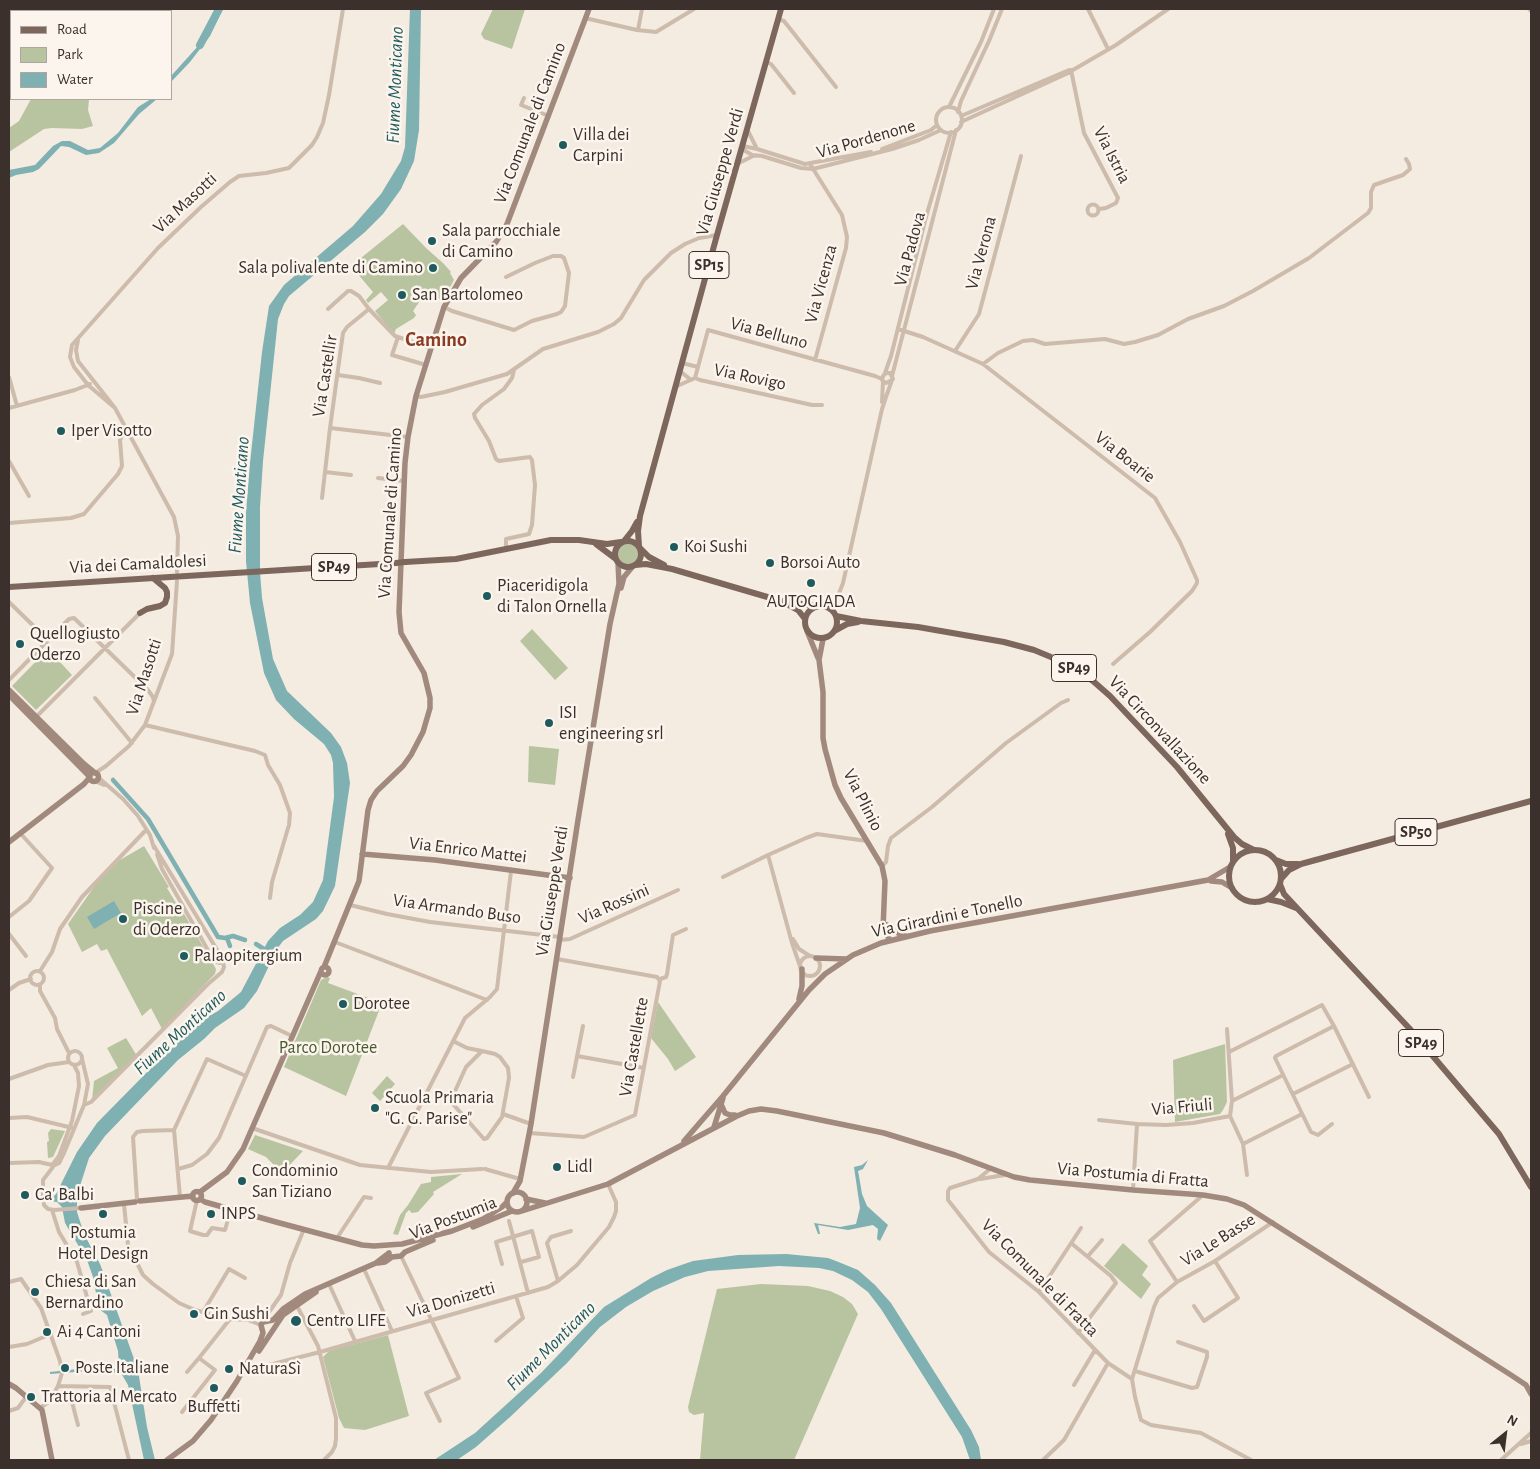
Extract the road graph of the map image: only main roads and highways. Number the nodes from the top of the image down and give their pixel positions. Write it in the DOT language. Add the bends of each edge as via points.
graph roads {
  1 [pos="589,9"];
  2 [pos="781,9"];
  3 [pos="640,516"];
  4 [pos="622,542"];
  5 [pos="595,543"];
  6 [pos="639,547"];
  7 [pos="617,560"];
  8 [pos="634,566"];
  9 [pos="672,569"];
  10 [pos="152,578"];
  11 [pos="9,587"];
  12 [pos="781,601"];
  13 [pos="816,606"];
  14 [pos="614,607"];
  15 [pos="140,613"];
  16 [pos="835,614"];
  17 [pos="805,618"];
  18 [pos="861,622"];
  19 [pos="836,630"];
  20 [pos="807,631"];
  21 [pos="823,638"];
  22 [pos="819,660"];
  23 [pos="9,690"];
  24 [pos="9,695"];
  25 [pos="35,718"];
  26 [pos="1531,801"];
  27 [pos="1224,826"];
  28 [pos="9,842"];
  29 [pos="1254,850"];
  30 [pos="362,854"];
  31 [pos="1276,860"];
  32 [pos="1232,864"];
  33 [pos="1301,864"];
  34 [pos="570,878"];
  35 [pos="1208,880"];
  36 [pos="1280,882"];
  37 [pos="1232,888"];
  38 [pos="1267,899"];
  39 [pos="1297,908"];
  40 [pos="885,925"];
  41 [pos="908,936"];
  42 [pos="890,940"];
  43 [pos="874,945"];
  44 [pos="813,957"];
  45 [pos="846,959"];
  46 [pos="801,969"];
  47 [pos="798,1004"];
  48 [pos="723,1096"];
  49 [pos="721,1104"];
  50 [pos="709,1113"];
  51 [pos="737,1116"];
  52 [pos="714,1127"];
  53 [pos="678,1147"];
  54 [pos="520,1180"];
  55 [pos="1531,1187"];
  56 [pos="513,1194"];
  57 [pos="198,1197"];
  58 [pos="524,1197"];
  59 [pos="507,1202"];
  60 [pos="547,1203"];
  61 [pos="81,1208"];
  62 [pos="512,1211"];
  63 [pos="522,1211"];
  64 [pos="402,1244"];
  65 [pos="382,1246"];
  66 [pos="394,1246"];
  67 [pos="390,1254"];
  68 [pos="403,1254"];
  69 [pos="329,1284"];
  70 [pos="270,1321"];
  71 [pos="274,1328"];
  72 [pos="266,1333"];
  73 [pos="1511,1375"];
  74 [pos="237,1381"];
  75 [pos="9,1384"];
  76 [pos="1531,1384"];
  77 [pos="1531,1394"];
  78 [pos="52,1460"];
  79 [pos="167,1460"];
  1 -- 30 [label="main road, Via Comunale di Camino" via="511,216 502,234 461,278 444,307 416,396 404,480 399,624 404,640 424,673 430,708 423,732 411,755 371,800"];
  2 -- 3 [label="main road, Via Giuseppe Verdi / SP15"];
  3 -- 4 [label="main road, Via Giuseppe Verdi / SP15"];
  3 -- 6 [label="main road, Via Giuseppe Verdi / SP15"];
  4 -- 5 [label="main road, Via dei Camaldolesi / SP49"];
  4 -- 6 [label="main road, SP49" via="632,541"];
  4 -- 7 [label="main road" via="615,551"];
  5 -- 7 [label="main road, Via dei Camaldolesi / SP49"];
  5 -- 10 [label="main road, Via dei Camaldolesi / SP49, bridge" via="564,539 456,559"];
  6 -- 8 [label="main road" via="641,555"];
  6 -- 9 [label="main road, SP49" via="653,560"];
  7 -- 8 [label="main road, SP49" via="625,566"];
  7 -- 14 [label="main road, Via Giuseppe Verdi" via="619,580"];
  8 -- 9 [label="main road, SP49" via="646,564"];
  8 -- 14 [label="main road, Via Giuseppe Verdi" via="624,577"];
  9 -- 12 [label="main road, SP49"];
  10 -- 11 [label="main road, Via dei Camaldolesi / SP49"];
  10 -- 15 [label="main road" via="165,588 167,597 160,606"];
  12 -- 13 [label="main road, SP49"];
  12 -- 17 [label="main road, SP49"];
  13 -- 16 [label="main road, SP49" via="824,606"];
  13 -- 17 [label="main road"];
  14 -- 34 [label="main road, Via Giuseppe Verdi"];
  16 -- 18 [label="main road, Via Circonvallazione / SP49"];
  16 -- 19 [label="main road" via="838,620"];
  17 -- 20 [label="main road"];
  18 -- 19 [label="main road, Via Circonvallazione / SP49"];
  18 -- 27 [label="main road, Via Circonvallazione / SP49" via="918,627 1004,642 1063,662 1110,696 1177,767"];
  19 -- 21 [label="main road, SP49"];
  20 -- 21 [label="main road" via="814,637"];
  20 -- 22 [label="main road, Via Plinio"];
  21 -- 22 [label="main road, Via Plinio"];
  22 -- 40 [label="main road, Via Plinio" via="823,738 828,761 841,798 882,866"];
  23 -- 25 [label="main road"];
  24 -- 25 [label="main road"];
  25 -- 28 [label="main road, Via Masotti" via="95,778"];
  26 -- 33 [label="main road, SP50"];
  27 -- 29 [label="main road, Via Circonvallazione / SP49" via="1238,841"];
  27 -- 32 [label="main road, Via Circonvallazione / SP49" via="1232,844"];
  29 -- 31 [label="main road, SP49" via="1270,854"];
  29 -- 32 [label="main road" via="1242,853"];
  30 -- 34 [label="main road, Via Enrico Mattei"];
  30 -- 57 [label="main road, Via Comunale di Camino" via="359,881 325,968 243,1149 234,1164"];
  31 -- 33 [label="main road, SP50"];
  31 -- 36 [label="main road, SP49"];
  32 -- 35 [label="main road, Via Girardini e Tonello"];
  32 -- 37 [label="main road, SP49" via="1229,874"];
  33 -- 36 [label="main road, SP50" via="1289,870"];
  34 -- 54 [label="main road, Via Giuseppe Verdi"];
  35 -- 37 [label="main road, Via Girardini e Tonello" via="1222,882"];
  35 -- 41 [label="main road, Via Girardini e Tonello"];
  36 -- 38 [label="main road"];
  36 -- 39 [label="main road, SP49" via="1284,894"];
  37 -- 38 [label="main road, SP49" via="1243,899 1259,902"];
  38 -- 39 [label="main road, SP49"];
  39 -- 55 [label="main road, SP49" via="1408,1028 1499,1134"];
  40 -- 41 [label="main road"];
  40 -- 42 [label="main road, Via Plinio"];
  40 -- 43 [label="main road"];
  41 -- 42 [label="main road, Via Girardini e Tonello"];
  42 -- 43 [label="main road, Via Girardini e Tonello"];
  43 -- 45 [label="main road, Via Girardini e Tonello"];
  44 -- 45 [label="main road"];
  45 -- 47 [label="main road, Via Girardini e Tonello" via="825,974"];
  46 -- 47 [label="main road" via="802,990"];
  47 -- 48 [label="main road, Via Girardini e Tonello"];
  48 -- 49 [label="main road, Via Girardini e Tonello"];
  48 -- 50 [label="main road, Via Girardini e Tonello"];
  49 -- 51 [label="main road" via="725,1112"];
  49 -- 52 [label="main road, Via Girardini e Tonello"];
  50 -- 52 [label="main road" via="708,1123"];
  50 -- 53 [label="main road, Via Girardini e Tonello"];
  51 -- 52 [label="main road, Via Postumia di Fratta"];
  51 -- 73 [label="main road, Via Postumia di Fratta" via="761,1110 787,1113 884,1133 1030,1180 1227,1199 1272,1222"];
  52 -- 53 [label="main road, Via Postumia di Fratta"];
  53 -- 60 [label="main road, Via Postumia di Fratta" via="608,1184"];
  54 -- 56 [label="main road, Via Giuseppe Verdi"];
  54 -- 58 [label="main road, Via Giuseppe Verdi"];
  56 -- 58 [label="main road, Via Postumia"];
  56 -- 59 [label="main road, Via Postumia"];
  57 -- 61 [label="main road"];
  57 -- 65 [label="main road" via="230,1209 362,1245"];
  58 -- 60 [label="main road"];
  58 -- 63 [label="main road, Via Postumia" via="526,1206"];
  59 -- 62 [label="main road, Via Postumia"];
  59 -- 64 [label="main road, Via Postumia" via="483,1219"];
  60 -- 63 [label="main road, Via Postumia di Fratta"];
  62 -- 63 [label="main road, Via Postumia"];
  62 -- 68 [label="main road, Via Postumia"];
  64 -- 66 [label="main road, Via Postumia"];
  64 -- 68 [label="main road, Via Postumia" via="406,1248"];
  65 -- 66 [label="main road"];
  65 -- 67 [label="main road"];
  66 -- 67 [label="main road, Via Postumia"];
  67 -- 68 [label="main road, Via Postumia"];
  67 -- 69 [label="main road, Via Postumia"];
  69 -- 70 [label="main road, Via Postumia" via="298,1298"];
  69 -- 71 [label="main road, Via Postumia" via="296,1304"];
  70 -- 71 [label="main road"];
  70 -- 72 [label="main road, Via Postumia" via="261,1325"];
  71 -- 72 [label="main road, Via Postumia"];
  72 -- 74 [label="main road, Via Postumia"];
  72 -- 74 [label="main road, Via Postumia" via="249,1367"];
  73 -- 76 [label="main road, Via Postumia di Fratta"];
  73 -- 77 [label="main road, Via Postumia di Fratta" via="1526,1385"];
  74 -- 79 [label="main road, Via Postumia" via="205,1428"];
  75 -- 78 [label="main road" via="40,1408"];
}
